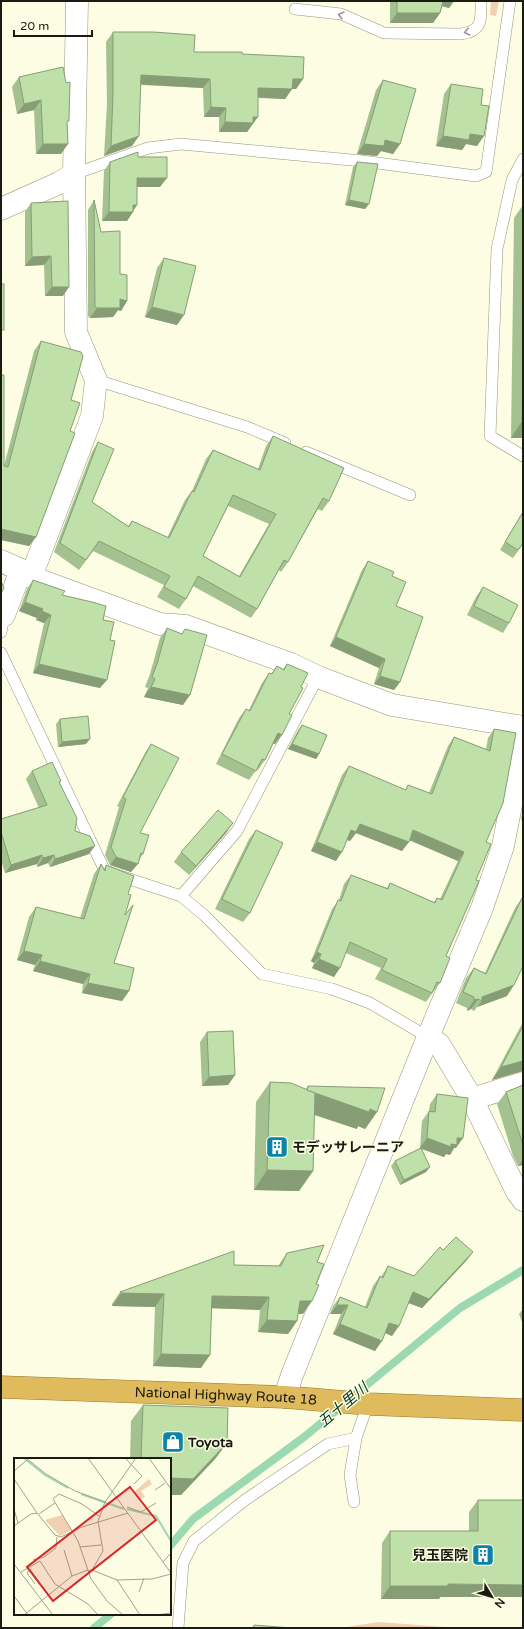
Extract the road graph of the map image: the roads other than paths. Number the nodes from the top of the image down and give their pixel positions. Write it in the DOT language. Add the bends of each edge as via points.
graph roads {
  1 [pos="77,1"];
  2 [pos="481,1"];
  3 [pos="510,1"];
  4 [pos="295,9"];
  5 [pos="523,160"];
  6 [pos="74,174"];
  7 [pos="1,209"];
  8 [pos="96,380"];
  9 [pos="523,456"];
  10 [pos="410,495"];
  11 [pos="1,561"];
  12 [pos="26,574"];
  13 [pos="2,621"];
  14 [pos="1,653"];
  15 [pos="318,677"];
  16 [pos="523,710"];
  17 [pos="523,720"];
  18 [pos="523,727"];
  19 [pos="523,744"];
  20 [pos="181,896"];
  21 [pos="428,1037"];
  22 [pos="523,1083"];
  23 [pos="472,1099"];
  24 [pos="523,1200"];
  25 [pos="1,1387"];
  26 [pos="285,1397"];
  27 [pos="368,1404"];
  28 [pos="523,1410"];
  29 [pos="356,1438"];
  30 [pos="354,1502"];
  31 [pos="178,1628"];
  1 -- 6 [label="street"];
  2 -- 4 [label="lane, one-way" via="478,26 472,32 461,34 384,33 341,14"];
  3 -- 6 [label="lane" via="486,172 476,176 362,160 181,144 148,148"];
  5 -- 9 [label="lane" via="512,180 497,249 490,436"];
  6 -- 7 [label="street"];
  6 -- 8 [label="street" via="76,332"];
  8 -- 10 [label="lane" via="247,427"];
  8 -- 12 [label="street" via="92,416"];
  11 -- 12 [label="street"];
  12 -- 13 [label="street"];
  12 -- 15 [label="street" via="160,624 186,626 291,664"];
  14 -- 20 [label="lane" via="105,871"];
  15 -- 18 [label="street" via="392,705"];
  15 -- 20 [label="lane" via="237,831"];
  16 -- 17 [label="street"];
  19 -- 21 [label="street" via="503,846 482,908"];
  20 -- 21 [label="lane" via="205,916 262,974 332,989 370,1003"];
  21 -- 23 [label="street" via="439,1044"];
  21 -- 26 [label="street"];
  22 -- 23 [label="street"];
  23 -- 24 [label="street"];
  25 -- 26 [label="highway, National Highway Route 18"];
  26 -- 27 [label="highway, National Highway Route 18"];
  27 -- 28 [label="highway, National Highway Route 18"];
  27 -- 29 [label="lane"];
  29 -- 30 [label="lane" via="350,1475"];
  29 -- 31 [label="lane" via="328,1444 245,1500 194,1541 183,1563"];
}
